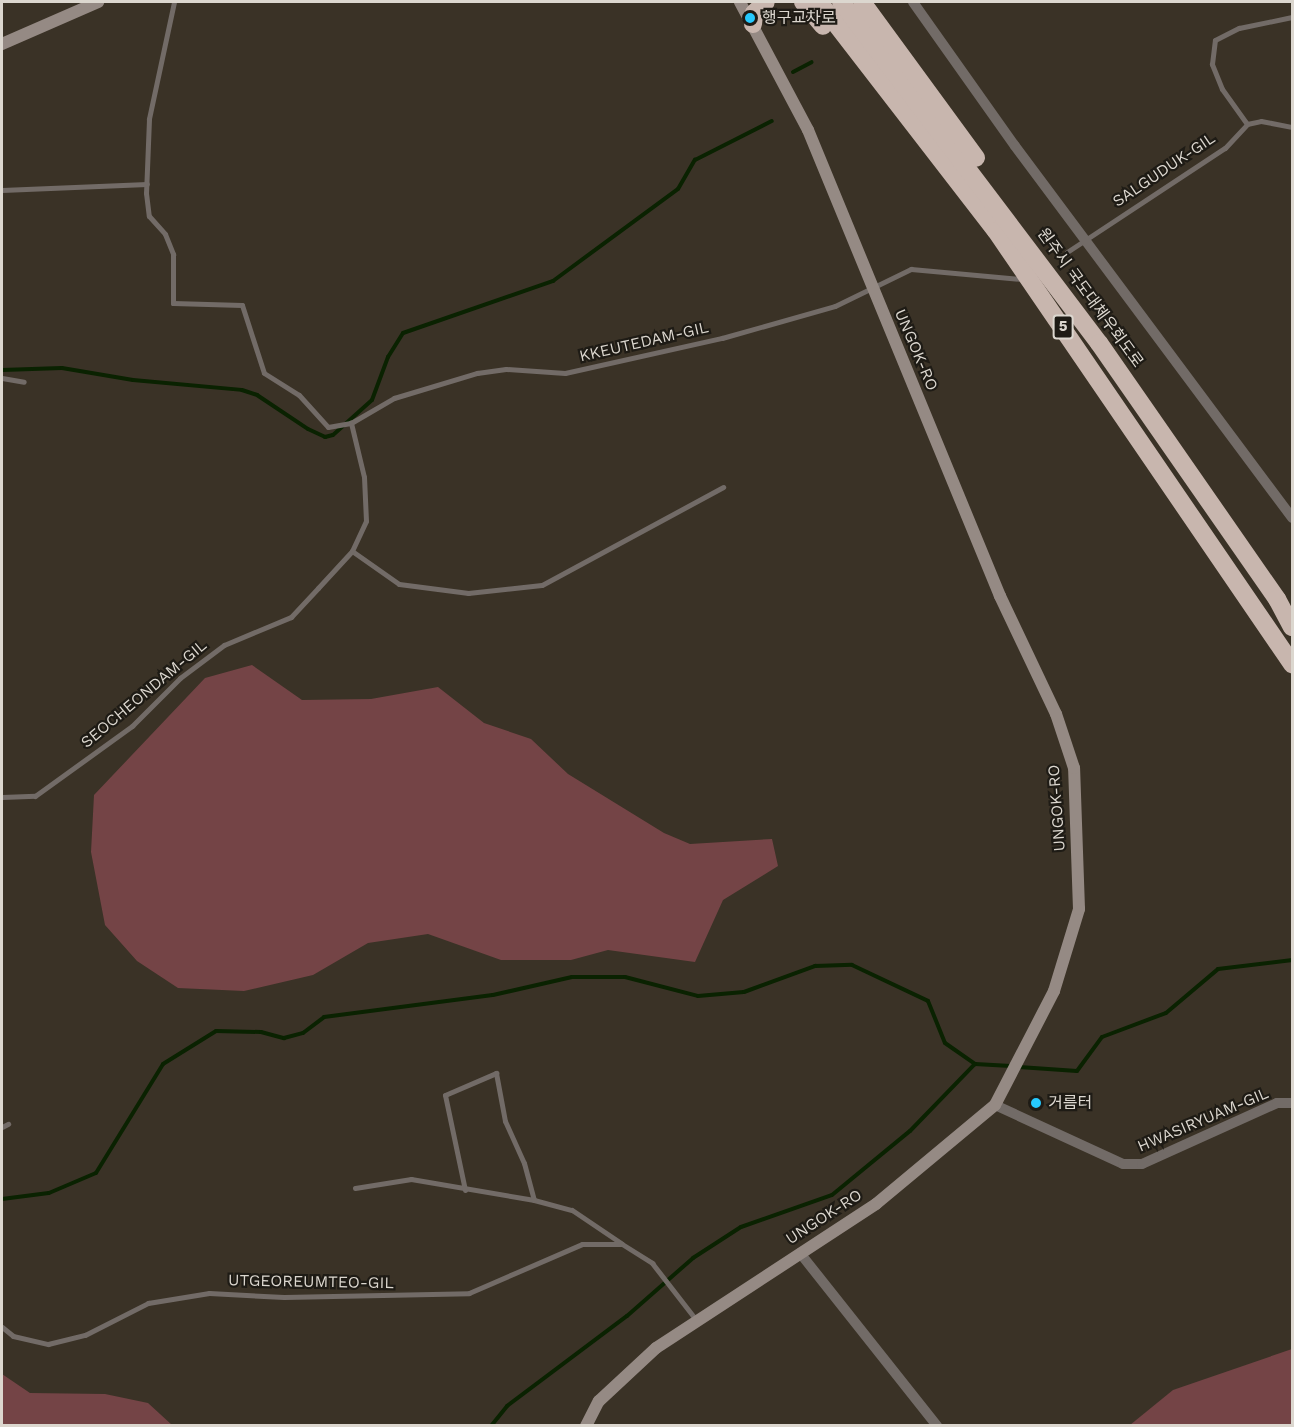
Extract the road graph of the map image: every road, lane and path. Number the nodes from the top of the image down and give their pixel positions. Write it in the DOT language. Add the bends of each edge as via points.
graph roads {
  1 [pos="98,2"];
  2 [pos="174,2"];
  3 [pos="740,2"];
  4 [pos="766,2"];
  5 [pos="804,2"];
  6 [pos="819,2"];
  7 [pos="841,2"];
  8 [pos="862,2"];
  9 [pos="913,2"];
  10 [pos="1293,17"];
  11 [pos="753,24"];
  12 [pos="2,44"];
  13 [pos="1247,124"];
  14 [pos="1293,127"];
  15 [pos="147,184"];
  16 [pos="2,190"];
  17 [pos="1004,228"];
  18 [pos="1087,237"];
  19 [pos="1066,252"];
  20 [pos="1020,279"];
  21 [pos="873,288"];
  22 [pos="2,378"];
  23 [pos="24,382"];
  24 [pos="349,424"];
  25 [pos="723,487"];
  26 [pos="1293,518"];
  27 [pos="352,551"];
  28 [pos="1293,627"];
  29 [pos="1293,664"];
  30 [pos="2,796"];
  31 [pos="998,1100"];
  32 [pos="1293,1103"];
  33 [pos="8,1124"];
  34 [pos="2,1127"];
  35 [pos="355,1188"];
  36 [pos="465,1190"];
  37 [pos="534,1200"];
  38 [pos="622,1244"];
  39 [pos="800,1253"];
  40 [pos="697,1321"];
  41 [pos="2,1327"];
  42 [pos="586,1425"];
  43 [pos="937,1425"];
  1 -- 12 [label="street"];
  2 -- 15 [label="lane, KKEUTEDAM-GIL" via="149,119"];
  3 -- 11 [label="street, UNGOK-RO"];
  4 -- 11 [label="highway" via="754,13"];
  5 -- 17 [label="highway" via="969,212"];
  6 -- 17 [label="highway, 5"];
  7 -- 17 [label="highway, 원주시 국도대체우회도로 / 5"];
  8 -- 17 [label="highway" via="1000,190"];
  9 -- 18 [label="street" via="1015,146"];
  10 -- 13 [label="lane" via="1239,28 1215,40 1212,64 1222,89"];
  11 -- 21 [label="street, UNGOK-RO" via="808,130"];
  13 -- 14 [label="lane"];
  13 -- 18 [label="lane, SALGUDUK-GIL" via="1215,155"];
  15 -- 16 [label="lane"];
  15 -- 24 [label="lane, KKEUTEDAM-GIL" via="149,216 165,234 173,254 173,303 242,305 264,373 299,395 328,427"];
  17 -- 28 [label="highway, 원주시 국도대체우회도로 / 5" via="1277,598"];
  17 -- 29 [label="highway, 5"];
  18 -- 19 [label="lane, SALGUDUK-GIL"];
  18 -- 26 [label="street"];
  20 -- 21 [label="lane" via="911,269"];
  21 -- 24 [label="lane, KKEUTEDAM-GIL" via="835,306 619,364 565,373 506,369 446,380 377,405"];
  21 -- 31 [label="street, UNGOK-RO" via="1000,596 1056,714 1074,768 1079,909 1054,991"];
  22 -- 23 [label="lane"];
  24 -- 27 [label="lane" via="364,477 366,521"];
  25 -- 27 [label="lane" via="542,585 468,593 399,584"];
  27 -- 30 [label="lane, SEOCHEONDAM-GIL" via="291,617 224,645 180,678 132,726 76,768 35,796"];
  31 -- 32 [label="street, HWASIRYUAM-GIL" via="1123,1164 1142,1164 1278,1103"];
  31 -- 39 [label="street, UNGOK-RO" via="876,1204"];
  33 -- 34 [label="lane"];
  35 -- 36 [label="lane" via="411,1179"];
  36 -- 37 [label="lane"];
  36 -- 37 [label="lane" via="445,1095 496,1074 505,1121 524,1163"];
  37 -- 38 [label="lane" via="572,1210"];
  38 -- 40 [label="lane" via="652,1263"];
  38 -- 41 [label="lane, UTGEOREUMTEO-GIL" via="582,1244 469,1293 284,1297 209,1293 148,1303 85,1335 48,1344 13,1336"];
  39 -- 40 [label="street, UNGOK-RO"];
  39 -- 43 [label="street"];
  40 -- 42 [label="street, UNGOK-RO" via="656,1348 599,1401"];
}
